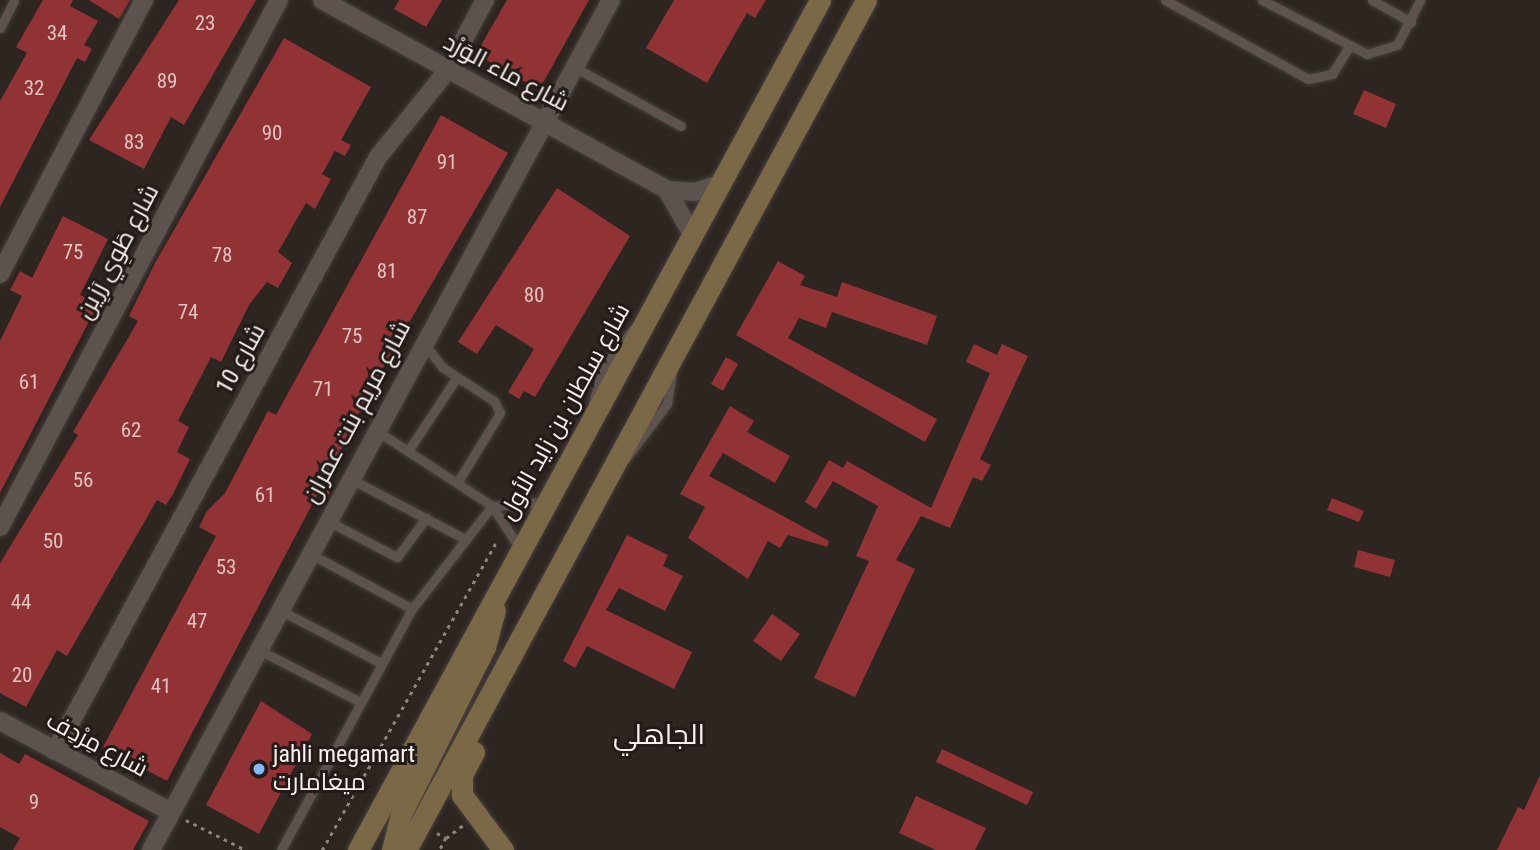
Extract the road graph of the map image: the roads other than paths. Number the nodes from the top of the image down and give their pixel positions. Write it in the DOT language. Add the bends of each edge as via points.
graph roads {
  1 [pos="14,0"];
  2 [pos="144,0"];
  3 [pos="279,0"];
  4 [pos="322,0"];
  5 [pos="485,0"];
  6 [pos="611,0"];
  7 [pos="820,0"];
  8 [pos="866,0"];
  9 [pos="1165,0"];
  10 [pos="1262,0"];
  11 [pos="1372,0"];
  12 [pos="1420,0"];
  13 [pos="1411,22"];
  14 [pos="0,28"];
  15 [pos="1348,48"];
  16 [pos="574,67"];
  17 [pos="447,71"];
  18 [pos="544,120"];
  19 [pos="681,126"];
  20 [pos="720,184"];
  21 [pos="667,190"];
  22 [pos="692,234"];
  23 [pos="0,274"];
  24 [pos="423,341"];
  25 [pos="457,377"];
  26 [pos="375,430"];
  27 [pos="408,451"];
  28 [pos="349,478"];
  29 [pos="457,483"];
  30 [pos="547,500"];
  31 [pos="492,506"];
  32 [pos="426,518"];
  33 [pos="327,520"];
  34 [pos="0,527"];
  35 [pos="465,539"];
  36 [pos="520,549"];
  37 [pos="309,553"];
  38 [pos="497,591"];
  39 [pos="279,609"];
  40 [pos="412,609"];
  41 [pos="258,650"];
  42 [pos="381,663"];
  43 [pos="497,680"];
  44 [pos="360,702"];
  45 [pos="0,721"];
  46 [pos="55,751"];
  47 [pos="171,812"];
  48 [pos="360,846"];
  49 [pos="400,849"];
  50 [pos="151,850"];
  51 [pos="281,850"];
  52 [pos="503,850"];
  1 -- 14 [label="lane"];
  2 -- 23 [label="street"];
  3 -- 34 [label="street, شارع طَوِي رَزِين"];
  4 -- 17 [label="street, شارع ماء الوَرْد"];
  5 -- 17 [label="street, شارع 10"];
  6 -- 16 [label="street, شارع مريم بنت عمران"];
  7 -- 20 [label="main road, شارع سلطان بن زايد الأول"];
  8 -- 43 [label="main road"];
  9 -- 15 [label="lane" via="1308,79 1332,74"];
  10 -- 15 [label="lane"];
  11 -- 13 [label="lane"];
  12 -- 13 [label="lane"];
  13 -- 15 [label="lane" via="1388,51 1367,54"];
  16 -- 18 [label="street, شارع مريم بنت عمران"];
  16 -- 19 [label="lane"];
  17 -- 18 [label="street, شارع ماء الوَرْد"];
  17 -- 46 [label="street, شارع 10" via="378,157"];
  18 -- 21 [label="street, شارع ماء الوَرْد"];
  18 -- 24 [label="street, شارع مريم بنت عمران"];
  20 -- 21 [label="street" via="694,192"];
  20 -- 22 [label="main road, شارع سلطان بن زايد الأول"];
  21 -- 22 [label="street"];
  22 -- 30 [label="main road, شارع سلطان بن زايد الأول"];
  24 -- 25 [label="lane" via="436,362"];
  24 -- 26 [label="street, شارع مريم بنت عمران"];
  25 -- 27 [label="lane"];
  25 -- 29 [label="lane" via="494,401 500,413"];
  26 -- 27 [label="lane"];
  26 -- 28 [label="street, شارع مريم بنت عمران"];
  27 -- 29 [label="lane"];
  28 -- 32 [label="lane"];
  28 -- 33 [label="street, شارع مريم بنت عمران"];
  29 -- 31 [label="lane"];
  30 -- 31 [label="lane" via="514,509"];
  30 -- 36 [label="main road, شارع سلطان بن زايد الأول"];
  31 -- 35 [label="lane"];
  31 -- 36 [label="lane"];
  32 -- 33 [label="lane" via="397,557"];
  32 -- 35 [label="lane"];
  33 -- 37 [label="street, شارع مريم بنت عمران"];
  35 -- 40 [label="lane"];
  36 -- 38 [label="main road, شارع سلطان بن زايد الأول"];
  37 -- 39 [label="street, شارع مريم بنت عمران"];
  37 -- 40 [label="lane"];
  38 -- 48 [label="main road, شارع سلطان بن زايد الأول"];
  38 -- 49 [label="main road" via="485,647"];
  39 -- 41 [label="street, شارع مريم بنت عمران"];
  39 -- 42 [label="lane"];
  40 -- 42 [label="lane"];
  41 -- 44 [label="lane"];
  41 -- 47 [label="street, شارع مريم بنت عمران"];
  42 -- 44 [label="lane"];
  43 -- 49 [label="main road"];
  43 -- 52 [label="main road" via="462,775 462,795 474,817"];
  44 -- 51 [label="lane"];
  45 -- 46 [label="street, شارع مِرْدِف"];
  46 -- 47 [label="street, شارع مِرْدِف"];
  47 -- 50 [label="street, شارع مريم بنت عمران"];
  48 -- 49 [label="main road"];
}
